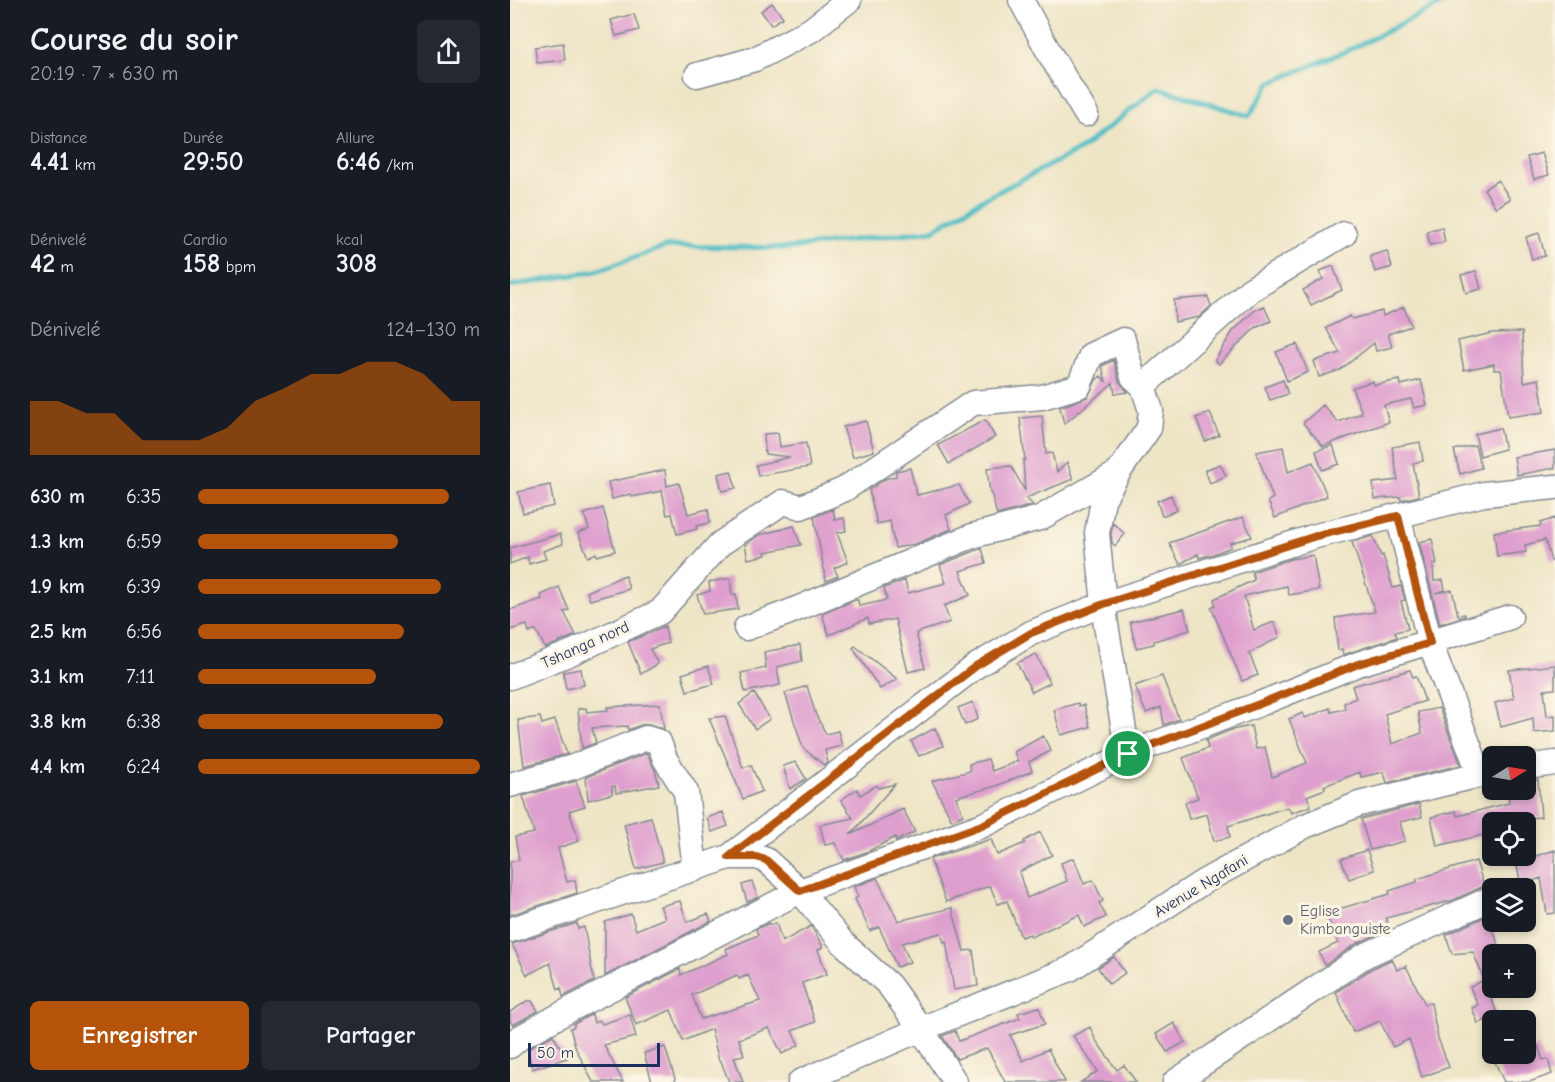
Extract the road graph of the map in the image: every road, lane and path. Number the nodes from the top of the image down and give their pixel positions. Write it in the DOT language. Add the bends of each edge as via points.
graph roads {
  1 [pos="849,0"];
  2 [pos="1021,0"];
  3 [pos="697,75"];
  4 [pos="1086,114"];
  5 [pos="1344,234"];
  6 [pos="1143,386"];
  7 [pos="1118,473"];
  8 [pos="1555,487"];
  9 [pos="1398,516"];
  10 [pos="1104,604"];
  11 [pos="1510,617"];
  12 [pos="746,628"];
  13 [pos="1430,643"];
  14 [pos="510,677"];
  15 [pos="1128,754"];
  16 [pos="1555,763"];
  17 [pos="1482,764"];
  18 [pos="1536,766"];
  19 [pos="1482,774"];
  20 [pos="510,785"];
  21 [pos="729,857"];
  22 [pos="695,869"];
  23 [pos="800,891"];
  24 [pos="1482,903"];
  25 [pos="510,930"];
  26 [pos="921,1029"];
  27 [pos="510,1046"];
  28 [pos="800,1082"];
  29 [pos="955,1082"];
  30 [pos="1175,1082"];
  1 -- 3 [label="street" via="811,30 755,59"];
  2 -- 4 [label="street"];
  5 -- 6 [label="street" via="1250,290"];
  6 -- 7 [label="street" via="1151,411 1149,428"];
  6 -- 14 [label="street, Tshanga nord" via="1132,377 1123,340 1091,355 1079,386 1042,397 973,404 843,490 801,507 783,502 734,533 660,612"];
  7 -- 10 [label="street" via="1103,500 1097,533"];
  7 -- 12 [label="street" via="1040,518 972,536"];
  8 -- 9 [label="street" via="1484,494"];
  9 -- 10 [label="street" via="1316,536"];
  9 -- 13 [label="street"];
  10 -- 15 [label="street"];
  10 -- 21 [label="street" via="1031,633 976,666"];
  11 -- 13 [label="street"];
  13 -- 15 [label="street" via="1358,664"];
  13 -- 17 [label="street"];
  15 -- 23 [label="street" via="982,825"];
  16 -- 18 [label="street"];
  19 -- 26 [label="street, Avenue Ngafani" via="1359,804 1305,826 1203,882 1070,969"];
  20 -- 22 [label="street" via="573,767 646,738 659,742 686,792"];
  21 -- 22 [label="street"];
  21 -- 23 [label="street" via="766,860"];
  22 -- 25 [label="street"];
  23 -- 26 [label="street" via="843,943 890,985"];
  23 -- 27 [label="street" via="571,1009"];
  24 -- 30 [label="street" via="1364,956"];
  26 -- 28 [label="street, Avenue Ngafani"];
  26 -- 29 [label="street"];
}
